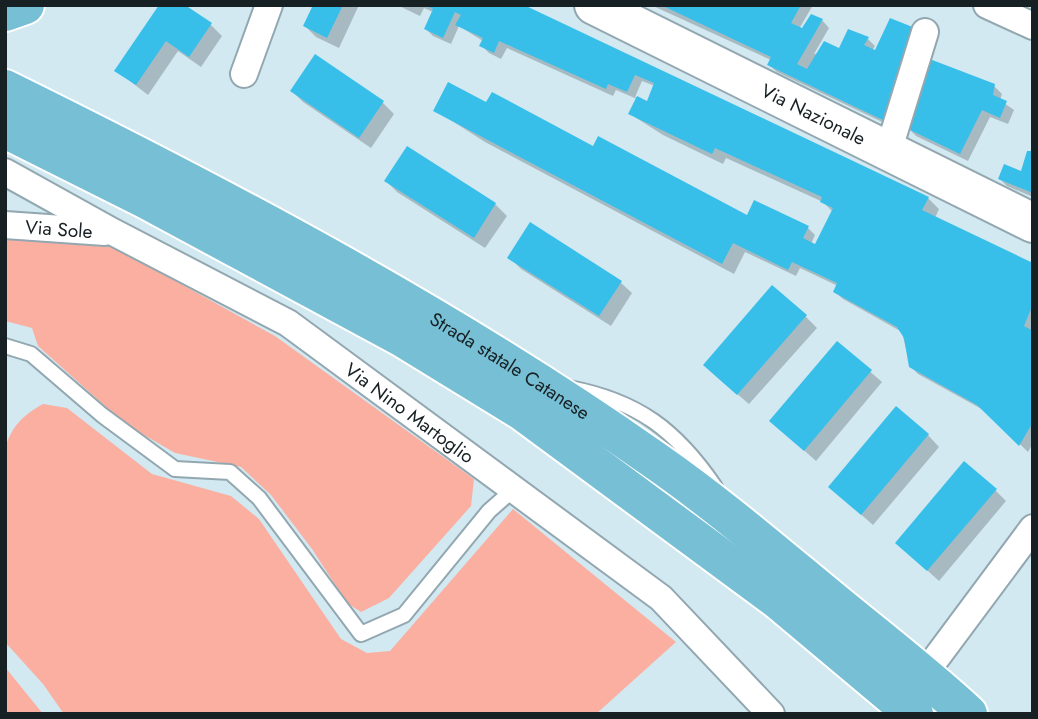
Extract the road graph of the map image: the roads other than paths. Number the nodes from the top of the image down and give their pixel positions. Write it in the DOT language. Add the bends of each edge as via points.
graph roads {
  1 [pos="25,5"];
  2 [pos="987,5"];
  3 [pos="600,7"];
  4 [pos="268,8"];
  5 [pos="5,12"];
  6 [pos="1033,26"];
  7 [pos="925,32"];
  8 [pos="244,74"];
  9 [pos="5,89"];
  10 [pos="5,129"];
  11 [pos="888,152"];
  12 [pos="5,172"];
  13 [pos="1033,223"];
  14 [pos="5,225"];
  15 [pos="113,232"];
  16 [pos="5,346"];
  17 [pos="514,489"];
  18 [pos="1033,528"];
  19 [pos="937,657"];
  20 [pos="771,714"];
  21 [pos="914,714"];
  22 [pos="968,714"];
  1 -- 5 [label="main road"];
  2 -- 6 [label="street"];
  3 -- 11 [label="street, Via Nazionale"];
  4 -- 8 [label="street"];
  7 -- 11 [label="street"];
  9 -- 22 [label="main road, Strada statale Catanese" via="299,240 537,382 654,460 741,526"];
  10 -- 21 [label="main road, Strada statale Catanese" via="403,338 523,411 778,600"];
  11 -- 13 [label="street, Via Nazionale"];
  12 -- 15 [label="street, Via Nino Martoglio"];
  14 -- 15 [label="street, Via Sole"];
  15 -- 17 [label="street, Via Nino Martoglio" via="288,323"];
  16 -- 17 [label="lane" via="32,354 102,415 175,469 230,472 259,498 361,634 404,615 489,511"];
  17 -- 20 [label="street, Via Nino Martoglio" via="661,598"];
  18 -- 19 [label="street"];
}
